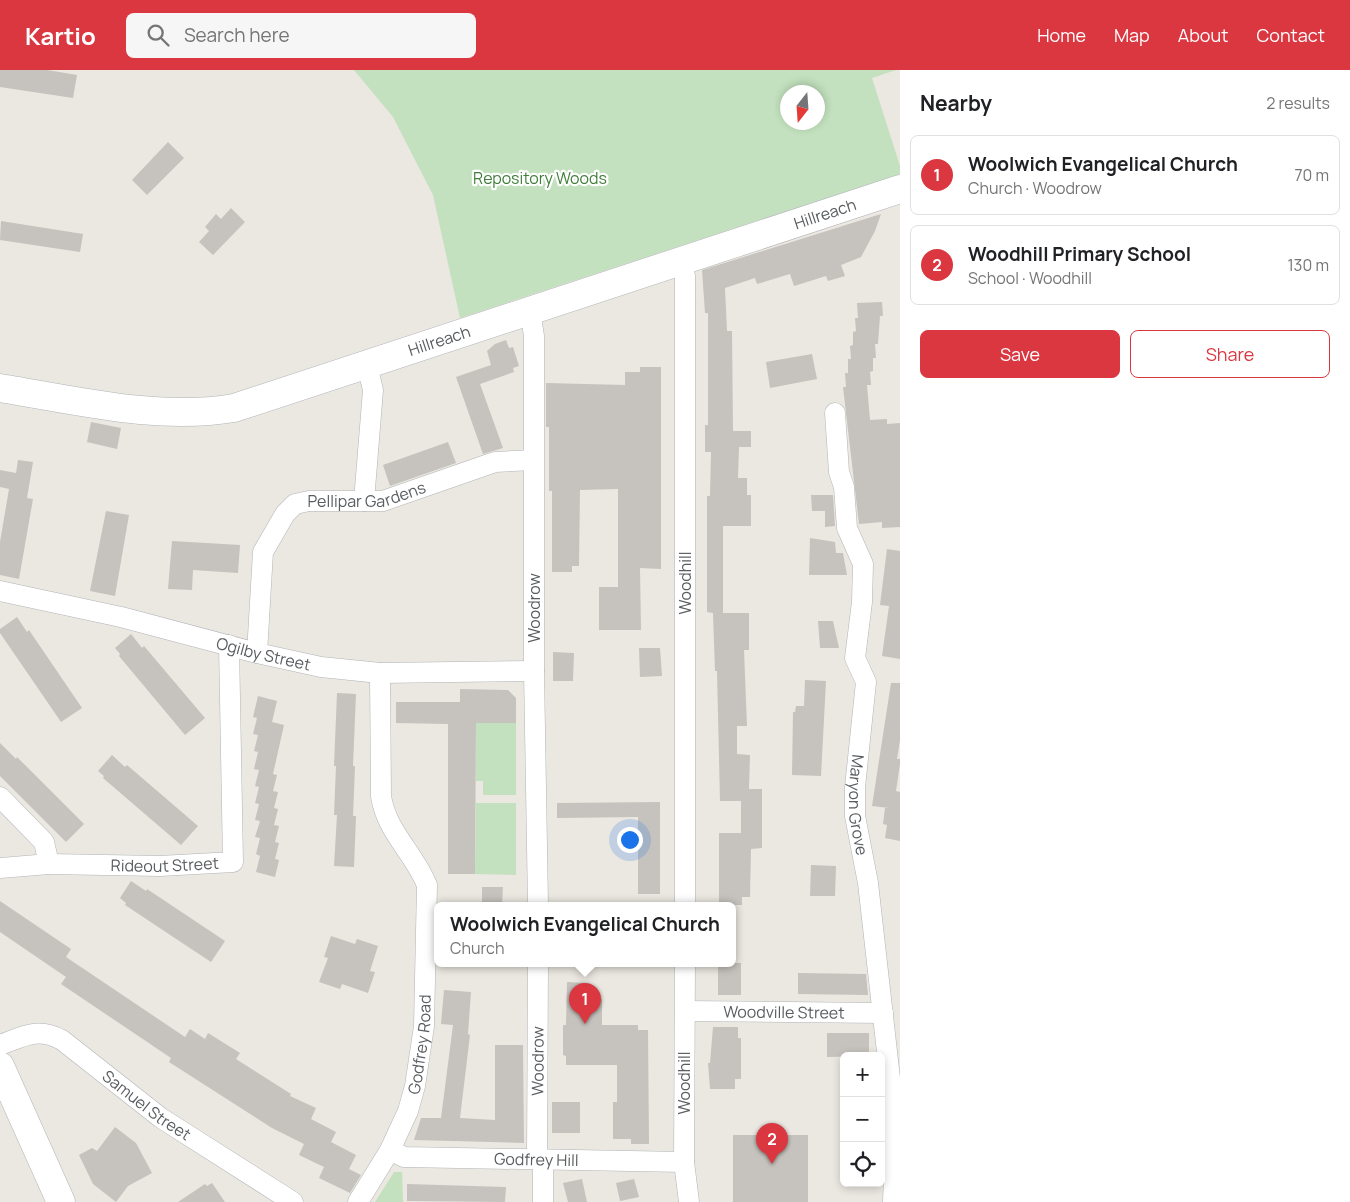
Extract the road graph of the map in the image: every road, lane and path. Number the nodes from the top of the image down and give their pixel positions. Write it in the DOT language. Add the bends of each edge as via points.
graph roads {
  1 [pos="900,190"];
  2 [pos="681,261"];
  3 [pos="530,311"];
  4 [pos="367,365"];
  5 [pos="0,388"];
  6 [pos="835,413"];
  7 [pos="533,460"];
  8 [pos="364,500"];
  9 [pos="0,590"];
  10 [pos="229,645"];
  11 [pos="257,653"];
  12 [pos="534,671"];
  13 [pos="380,673"];
  14 [pos="0,798"];
  15 [pos="49,864"];
  16 [pos="0,868"];
  17 [pos="538,902"];
  18 [pos="686,902"];
  19 [pos="538,967"];
  20 [pos="685,967"];
  21 [pos="685,1011"];
  22 [pos="883,1013"];
  23 [pos="0,1045"];
  24 [pos="0,1066"];
  25 [pos="390,1150"];
  26 [pos="540,1159"];
  27 [pos="684,1162"];
  28 [pos="61,1202"];
  29 [pos="292,1202"];
  30 [pos="358,1202"];
  31 [pos="543,1202"];
  32 [pos="689,1202"];
  33 [pos="893,1202"];
  1 -- 2 [label="main road, Hillreach"];
  2 -- 3 [label="main road, Hillreach"];
  2 -- 18 [label="street, Woodhill" via="685,276"];
  3 -- 4 [label="main road, Hillreach"];
  3 -- 7 [label="street, Woodrow" via="534,336"];
  4 -- 5 [label="main road, Hillreach" via="234,408 200,413 157,411"];
  4 -- 8 [label="street" via="373,390"];
  6 -- 22 [label="street, Maryon Grove" via="847,528 863,564 862,602 854,658 866,682 855,816 868,883"];
  7 -- 8 [label="street, Pellipar Gardens" via="495,462 383,501"];
  7 -- 12 [label="street, Woodrow"];
  8 -- 11 [label="street, Pellipar Gardens" via="309,501 295,504 284,514 263,552"];
  9 -- 10 [label="street, Ogilby Street"];
  10 -- 11 [label="street, Ogilby Street"];
  10 -- 15 [label="street, Rideout Street" via="233,862 160,866"];
  11 -- 13 [label="street, Ogilby Street" via="321,667"];
  12 -- 13 [label="street, Ogilby Street"];
  12 -- 17 [label="street, Woodrow"];
  13 -- 25 [label="street, Godfrey Road" via="383,811 422,873 428,896 420,1062 408,1111"];
  14 -- 15 [label="street" via="44,842"];
  15 -- 16 [label="street, Rideout Street"];
  19 -- 26 [label="street, Woodrow"];
  20 -- 21 [label="street, Woodhill"];
  21 -- 22 [label="street, Woodville Street"];
  21 -- 27 [label="street, Woodhill"];
  22 -- 33 [label="street, Maryon Grove" via="893,1105"];
  23 -- 29 [label="street, Samuel Street" via="41,1032 62,1040 161,1118"];
  24 -- 28 [label="main road"];
  25 -- 26 [label="street, Godfrey Hill" via="404,1157"];
  25 -- 30 [label="street, Godfrey Road"];
  26 -- 27 [label="street, Godfrey Hill"];
  26 -- 31 [label="street, Woodrow"];
  27 -- 32 [label="street, Woodhill"];
}
